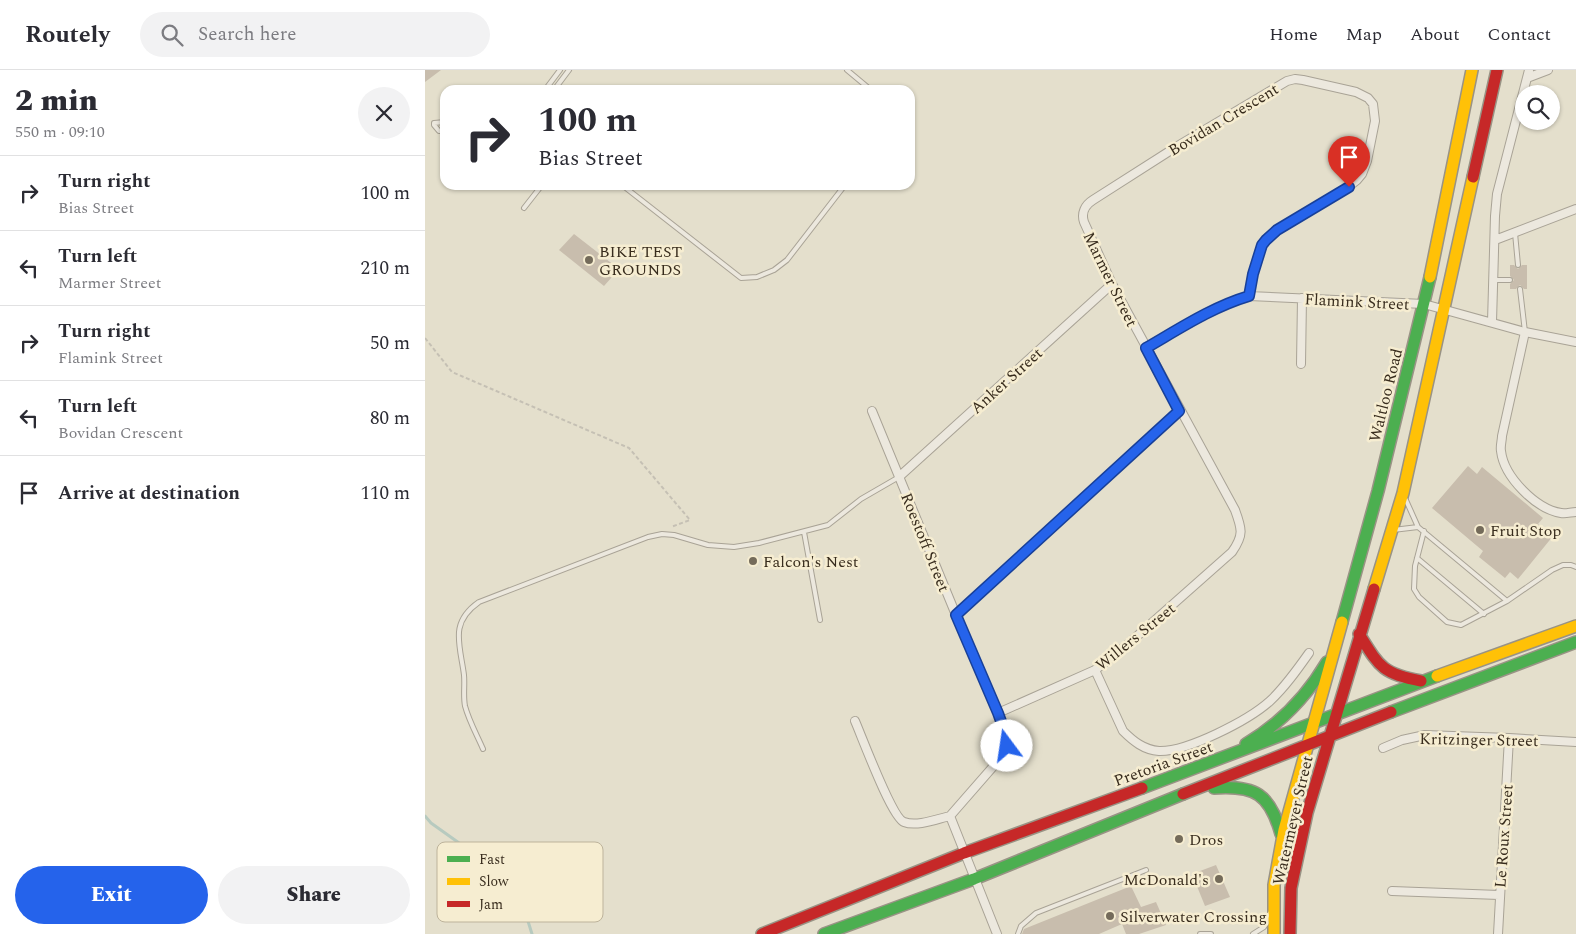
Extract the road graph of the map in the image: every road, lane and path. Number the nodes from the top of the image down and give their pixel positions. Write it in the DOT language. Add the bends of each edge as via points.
graph roads {
  1 [pos="561,70"];
  2 [pos="569,70"];
  3 [pos="847,70"];
  4 [pos="1472,70"];
  5 [pos="1497,70"];
  6 [pos="1548,70"];
  7 [pos="1528,74"];
  8 [pos="549,85"];
  9 [pos="558,85"];
  10 [pos="865,85"];
  11 [pos="440,122"];
  12 [pos="440,130"];
  13 [pos="538,190"];
  14 [pos="628,190"];
  15 [pos="841,190"];
  16 [pos="524,208"];
  17 [pos="1576,209"];
  18 [pos="1082,217"];
  19 [pos="1515,232"];
  20 [pos="1495,240"];
  21 [pos="1518,265"];
  22 [pos="1493,280"];
  23 [pos="1510,280"];
  24 [pos="1112,284"];
  25 [pos="1520,289"];
  26 [pos="1249,296"];
  27 [pos="1302,298"];
  28 [pos="1424,304"];
  29 [pos="1444,309"];
  30 [pos="1492,322"];
  31 [pos="1525,332"];
  32 [pos="425,338"];
  33 [pos="1576,342"];
  34 [pos="1146,348"];
  35 [pos="1301,364"];
  36 [pos="872,411"];
  37 [pos="1179,411"];
  38 [pos="900,476"];
  39 [pos="1403,493"];
  40 [pos="1576,512"];
  41 [pos="1240,525"];
  42 [pos="1419,527"];
  43 [pos="665,530"];
  44 [pos="1391,530"];
  45 [pos="1424,531"];
  46 [pos="804,532"];
  47 [pos="1417,558"];
  48 [pos="1576,567"];
  49 [pos="1507,601"];
  50 [pos="1484,614"];
  51 [pos="956,615"];
  52 [pos="819,620"];
  53 [pos="1576,626"];
  54 [pos="1359,634"];
  55 [pos="1337,642"];
  56 [pos="1576,642"];
  57 [pos="1309,653"];
  58 [pos="1095,670"];
  59 [pos="1423,681"];
  60 [pos="998,713"];
  61 [pos="1335,715"];
  62 [pos="855,721"];
  63 [pos="1314,723"];
  64 [pos="1328,736"];
  65 [pos="1509,738"];
  66 [pos="1576,742"];
  67 [pos="1307,744"];
  68 [pos="1383,748"];
  69 [pos="483,749"];
  70 [pos="1216,761"];
  71 [pos="1200,789"];
  72 [pos="950,816"];
  73 [pos="1283,841"];
  74 [pos="964,854"];
  75 [pos="1146,870"];
  76 [pos="974,879"];
  77 [pos="1392,891"];
  78 [pos="1499,895"];
  79 [pos="1274,900"];
  80 [pos="762,934"];
  81 [pos="824,934"];
  82 [pos="997,934"];
  83 [pos="1018,934"];
  84 [pos="1200,934"];
  85 [pos="1211,934"];
  86 [pos="1253,934"];
  87 [pos="1274,934"];
  88 [pos="1290,934"];
  89 [pos="1497,934"];
  1 -- 8 [label="lane"];
  2 -- 9 [label="lane"];
  3 -- 10 [label="lane"];
  4 -- 28 [label="main road, Waltloo Road"];
  5 -- 29 [label="main road"];
  6 -- 7 [label="street"];
  7 -- 20 [label="street" via="1497,194"];
  11 -- 12 [label="lane" via="434,125"];
  13 -- 16 [label="lane"];
  14 -- 15 [label="lane" via="741,278 757,277 787,260"];
  17 -- 19 [label="street"];
  18 -- 24 [label="street, Marmer Street"];
  18 -- 26 [label="street, Bovidan Crescent" via="1084,209 1093,200 1287,81 1303,80 1356,92 1368,98 1373,104 1375,121 1362,174 1349,187 1277,230 1266,240 1253,274"];
  19 -- 20 [label="street"];
  19 -- 21 [label="lane"];
  20 -- 22 [label="street"];
  22 -- 23 [label="lane"];
  22 -- 30 [label="street"];
  24 -- 34 [label="street, Marmer Street"];
  24 -- 38 [label="street, Anker Street"];
  25 -- 31 [label="lane"];
  26 -- 27 [label="street, Flamink Street"];
  26 -- 34 [label="street, Flamink Street" via="1212,310"];
  27 -- 28 [label="street, Flamink Street"];
  27 -- 35 [label="street"];
  28 -- 29 [label="street, Flamink Street"];
  28 -- 55 [label="main road, Waltloo Road"];
  29 -- 30 [label="street, Flamink Street"];
  29 -- 39 [label="main road"];
  30 -- 31 [label="street, Flamink Street"];
  31 -- 33 [label="street, Flamink Street"];
  31 -- 40 [label="street" via="1501,445 1502,458 1514,480 1538,503 1563,514"];
  32 -- 43 [label="path" via="452,372 629,448 690,520"];
  34 -- 37 [label="street, Marmer Street"];
  36 -- 38 [label="street, Roestoff Street"];
  37 -- 41 [label="street, Marmer Street" via="1235,510"];
  37 -- 51 [label="street"];
  38 -- 46 [label="lane" via="861,499 827,525"];
  38 -- 51 [label="street, Roestoff Street"];
  39 -- 42 [label="lane"];
  39 -- 44 [label="main road"];
  41 -- 58 [label="street, Willers Street" via="1241,535 1232,552"];
  42 -- 44 [label="lane"];
  42 -- 45 [label="lane"];
  44 -- 54 [label="main road"];
  45 -- 47 [label="lane"];
  45 -- 49 [label="lane"];
  46 -- 52 [label="lane"];
  46 -- 69 [label="lane" via="734,547 708,545 673,535 648,537 479,602 463,618 457,639 464,674 465,705"];
  47 -- 50 [label="lane"];
  47 -- 50 [label="lane" via="1414,589 1447,622 1461,625"];
  48 -- 49 [label="lane" via="1563,565 1552,570"];
  49 -- 50 [label="lane"];
  51 -- 60 [label="street, Roestoff Street"];
  53 -- 59 [label="main road, Pretoria Street"];
  54 -- 59 [label="main road" via="1381,668 1399,678"];
  54 -- 61 [label="main road"];
  55 -- 63 [label="main road, Waltloo Road"];
  55 -- 70 [label="main road" via="1325,667 1284,715 1252,741"];
  56 -- 64 [label="main road"];
  57 -- 58 [label="street" via="1269,702 1240,722 1173,750 1145,748 1123,731"];
  58 -- 60 [label="street, Willers Street"];
  59 -- 61 [label="main road, Pretoria Street"];
  60 -- 72 [label="street, Roestoff Street" via="1007,738 1005,752"];
  61 -- 63 [label="main road, Pretoria Street"];
  61 -- 64 [label="main road, Watermeyer Street"];
  62 -- 72 [label="street" via="900,819 910,823"];
  63 -- 67 [label="main road, Watermeyer Street"];
  63 -- 70 [label="main road, Pretoria Street"];
  64 -- 67 [label="main road"];
  64 -- 88 [label="main road, Watermeyer Street" via="1291,888"];
  65 -- 66 [label="street, Kritzinger Street"];
  65 -- 68 [label="street, Kritzinger Street" via="1425,735"];
  65 -- 78 [label="street, Le Roux Street"];
  67 -- 71 [label="main road"];
  67 -- 73 [label="main road, Watermeyer Street"];
  70 -- 74 [label="main road, Pretoria Street"];
  71 -- 73 [label="main road" via="1250,788 1272,807"];
  71 -- 76 [label="main road"];
  72 -- 74 [label="street"];
  73 -- 79 [label="main road, Watermeyer Street"];
  74 -- 76 [label="street"];
  74 -- 80 [label="main road, Pretoria Street"];
  75 -- 83 [label="lane" via="1036,913 1021,926"];
  76 -- 81 [label="main road"];
  76 -- 82 [label="street"];
  77 -- 78 [label="street"];
  78 -- 89 [label="street, Le Roux Street"];
  79 -- 86 [label="lane" via="1264,927"];
  79 -- 87 [label="main road, Watermeyer Street"];
  84 -- 85 [label="lane"];
}
